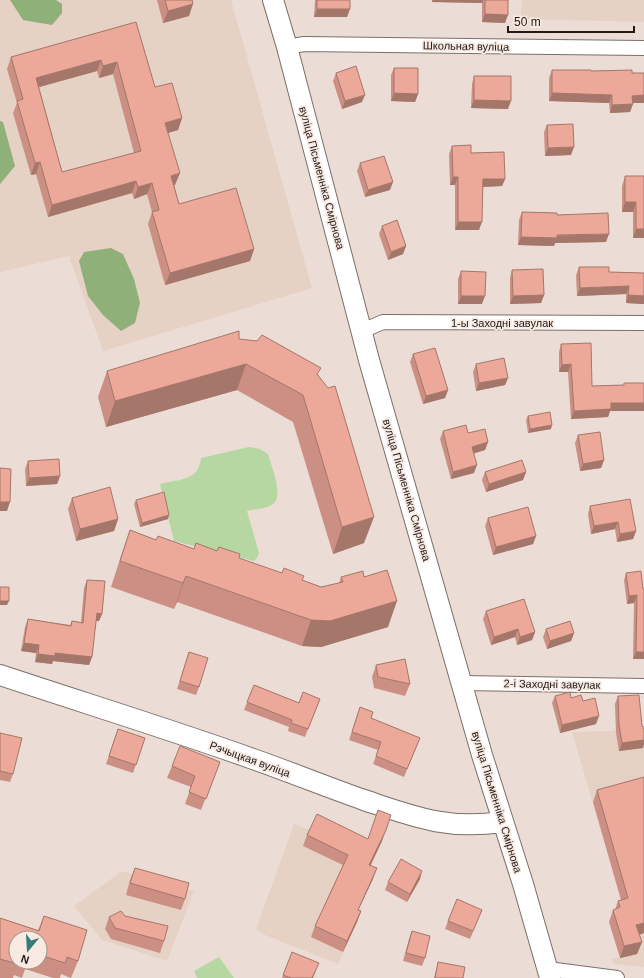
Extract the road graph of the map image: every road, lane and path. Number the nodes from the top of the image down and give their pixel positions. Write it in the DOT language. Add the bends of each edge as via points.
graph roads {
  1 [pos="274,0"];
  2 [pos="287,47"];
  3 [pos="644,48"];
  4 [pos="644,323"];
  5 [pos="362,331"];
  6 [pos="0,675"];
  7 [pos="461,683"];
  8 [pos="644,686"];
  9 [pos="502,822"];
  10 [pos="549,974"];
  11 [pos="617,978"];
  1 -- 2 [label="main road, вуліца Пісьменніка Смірнова"];
  2 -- 3 [label="street, Школьная вуліца" via="304,44"];
  2 -- 5 [label="main road, вуліца Пісьменніка Смірнова"];
  4 -- 5 [label="street, 1-ы Заходні завулак" via="383,322"];
  5 -- 7 [label="main road, вуліца Пісьменніка Смірнова"];
  6 -- 9 [label="main road, Рэчыцкая вуліца" via="253,759 410,816 433,822 463,825"];
  7 -- 8 [label="street, 2-і Заходні завулак"];
  7 -- 9 [label="main road, вуліца Пісьменніка Смірнова"];
  9 -- 10 [label="main road, вуліца Пісьменніка Смірнова"];
  10 -- 11 [label="street"];
}
